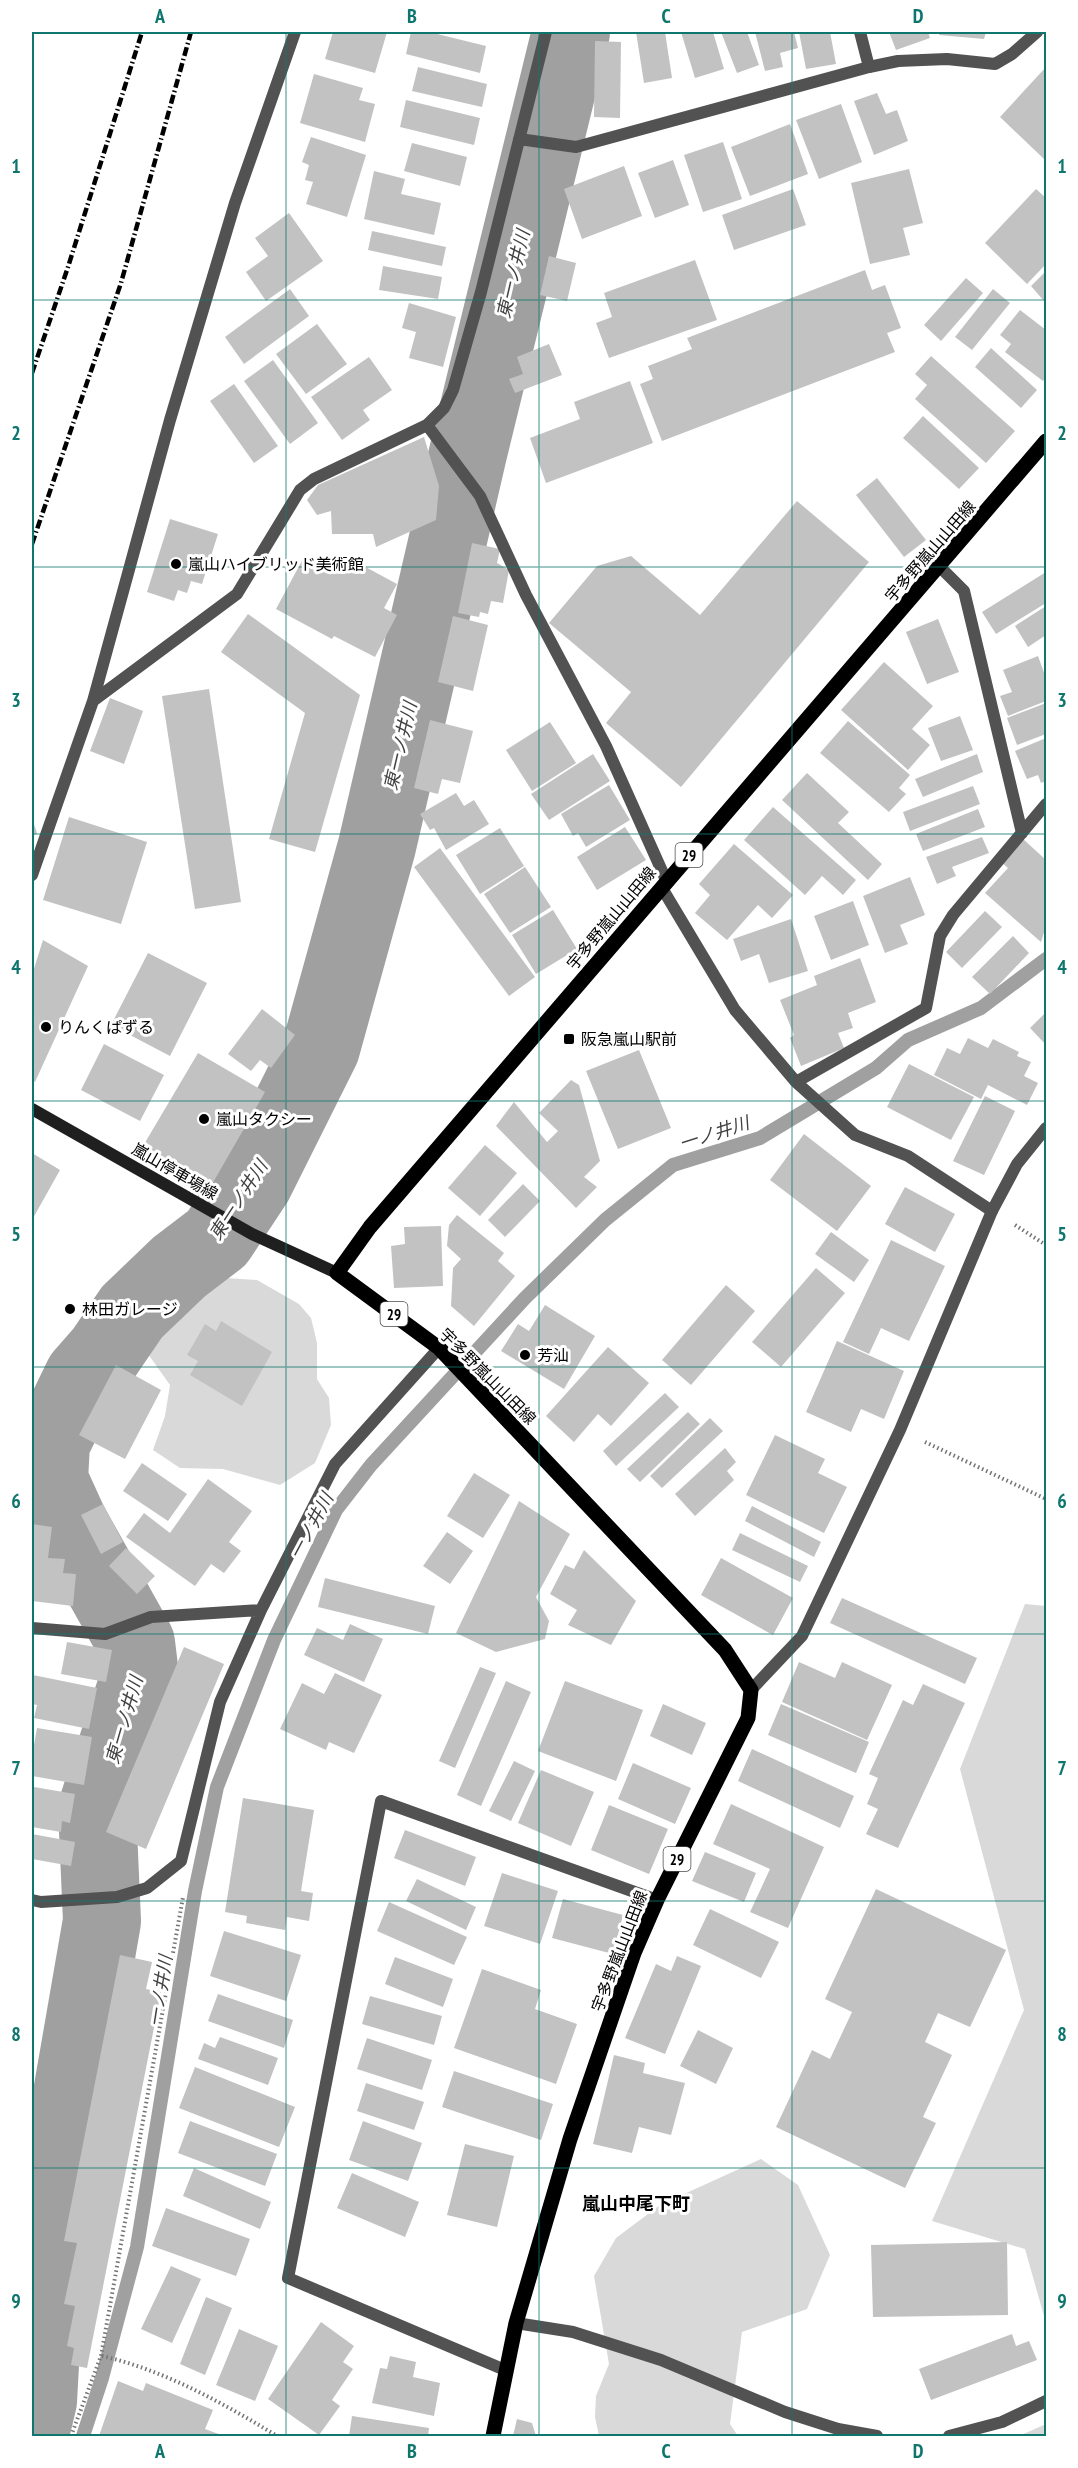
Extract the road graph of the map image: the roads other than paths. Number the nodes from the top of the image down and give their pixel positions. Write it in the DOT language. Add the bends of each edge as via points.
graph roads {
  1 [pos="295,32"];
  2 [pos="546,32"];
  3 [pos="860,32"];
  4 [pos="1037,32"];
  5 [pos="869,67"];
  6 [pos="519,139"];
  7 [pos="427,425"];
  8 [pos="1047,441"];
  9 [pos="940,567"];
  10 [pos="93,701"];
  11 [pos="1047,804"];
  12 [pos="1022,833"];
  13 [pos="32,874"];
  14 [pos="664,884"];
  15 [pos="796,1082"];
  16 [pos="32,1109"];
  17 [pos="1047,1128"];
  18 [pos="992,1211"];
  19 [pos="337,1273"];
  20 [pos="444,1353"];
  21 [pos="261,1610"];
  22 [pos="32,1628"];
  23 [pos="751,1690"];
  24 [pos="32,1900"];
  25 [pos="657,1900"];
  26 [pos="516,2323"];
  27 [pos="505,2370"];
  28 [pos="1047,2401"];
  29 [pos="493,2436"];
  30 [pos="877,2436"];
  31 [pos="949,2436"];
  1 -- 10 [label="street" via="235,203 170,420"];
  2 -- 6 [label="street"];
  3 -- 5 [label="street"];
  4 -- 5 [label="street" via="995,64 947,59 898,61"];
  5 -- 6 [label="street" via="576,147"];
  6 -- 7 [label="street" via="453,390 444,408"];
  7 -- 10 [label="street" via="314,478 300,490 237,594"];
  7 -- 14 [label="street" via="480,496 526,595 606,746"];
  8 -- 9 [label="main road, 宇多野嵐山山田線 / 29"];
  9 -- 12 [label="street" via="964,591"];
  9 -- 14 [label="main road, 宇多野嵐山山田線 / 29"];
  10 -- 13 [label="street"];
  11 -- 12 [label="street"];
  12 -- 15 [label="street" via="940,936 926,1008"];
  14 -- 15 [label="street" via="735,1010"];
  14 -- 19 [label="main road, 宇多野嵐山山田線 / 29" via="370,1227"];
  15 -- 18 [label="street" via="855,1135 908,1156"];
  16 -- 19 [label="main road, 嵐山停車場線" via="252,1234"];
  17 -- 18 [label="street" via="1017,1164"];
  18 -- 23 [label="street" via="900,1431 802,1636"];
  19 -- 20 [label="main road, 宇多野嵐山山田線 / 29"];
  20 -- 21 [label="street" via="335,1464"];
  20 -- 23 [label="main road, 宇多野嵐山山田線 / 29" via="725,1650"];
  21 -- 22 [label="street" via="151,1617 105,1634"];
  21 -- 24 [label="street" via="220,1702 181,1861 147,1888 117,1897"];
  23 -- 25 [label="main road, 宇多野嵐山山田線 / 29" via="748,1718"];
  25 -- 26 [label="main road, 宇多野嵐山山田線 / 29" via="633,1953 574,2128"];
  25 -- 27 [label="street" via="381,1801 288,2278"];
  26 -- 27 [label="main road, 宇多野嵐山山田線 / 29"];
  26 -- 30 [label="street" via="573,2332 661,2360 785,2412 838,2429"];
  27 -- 29 [label="main road, 宇多野嵐山山田線 / 29"];
  28 -- 31 [label="street" via="1002,2422"];
}
